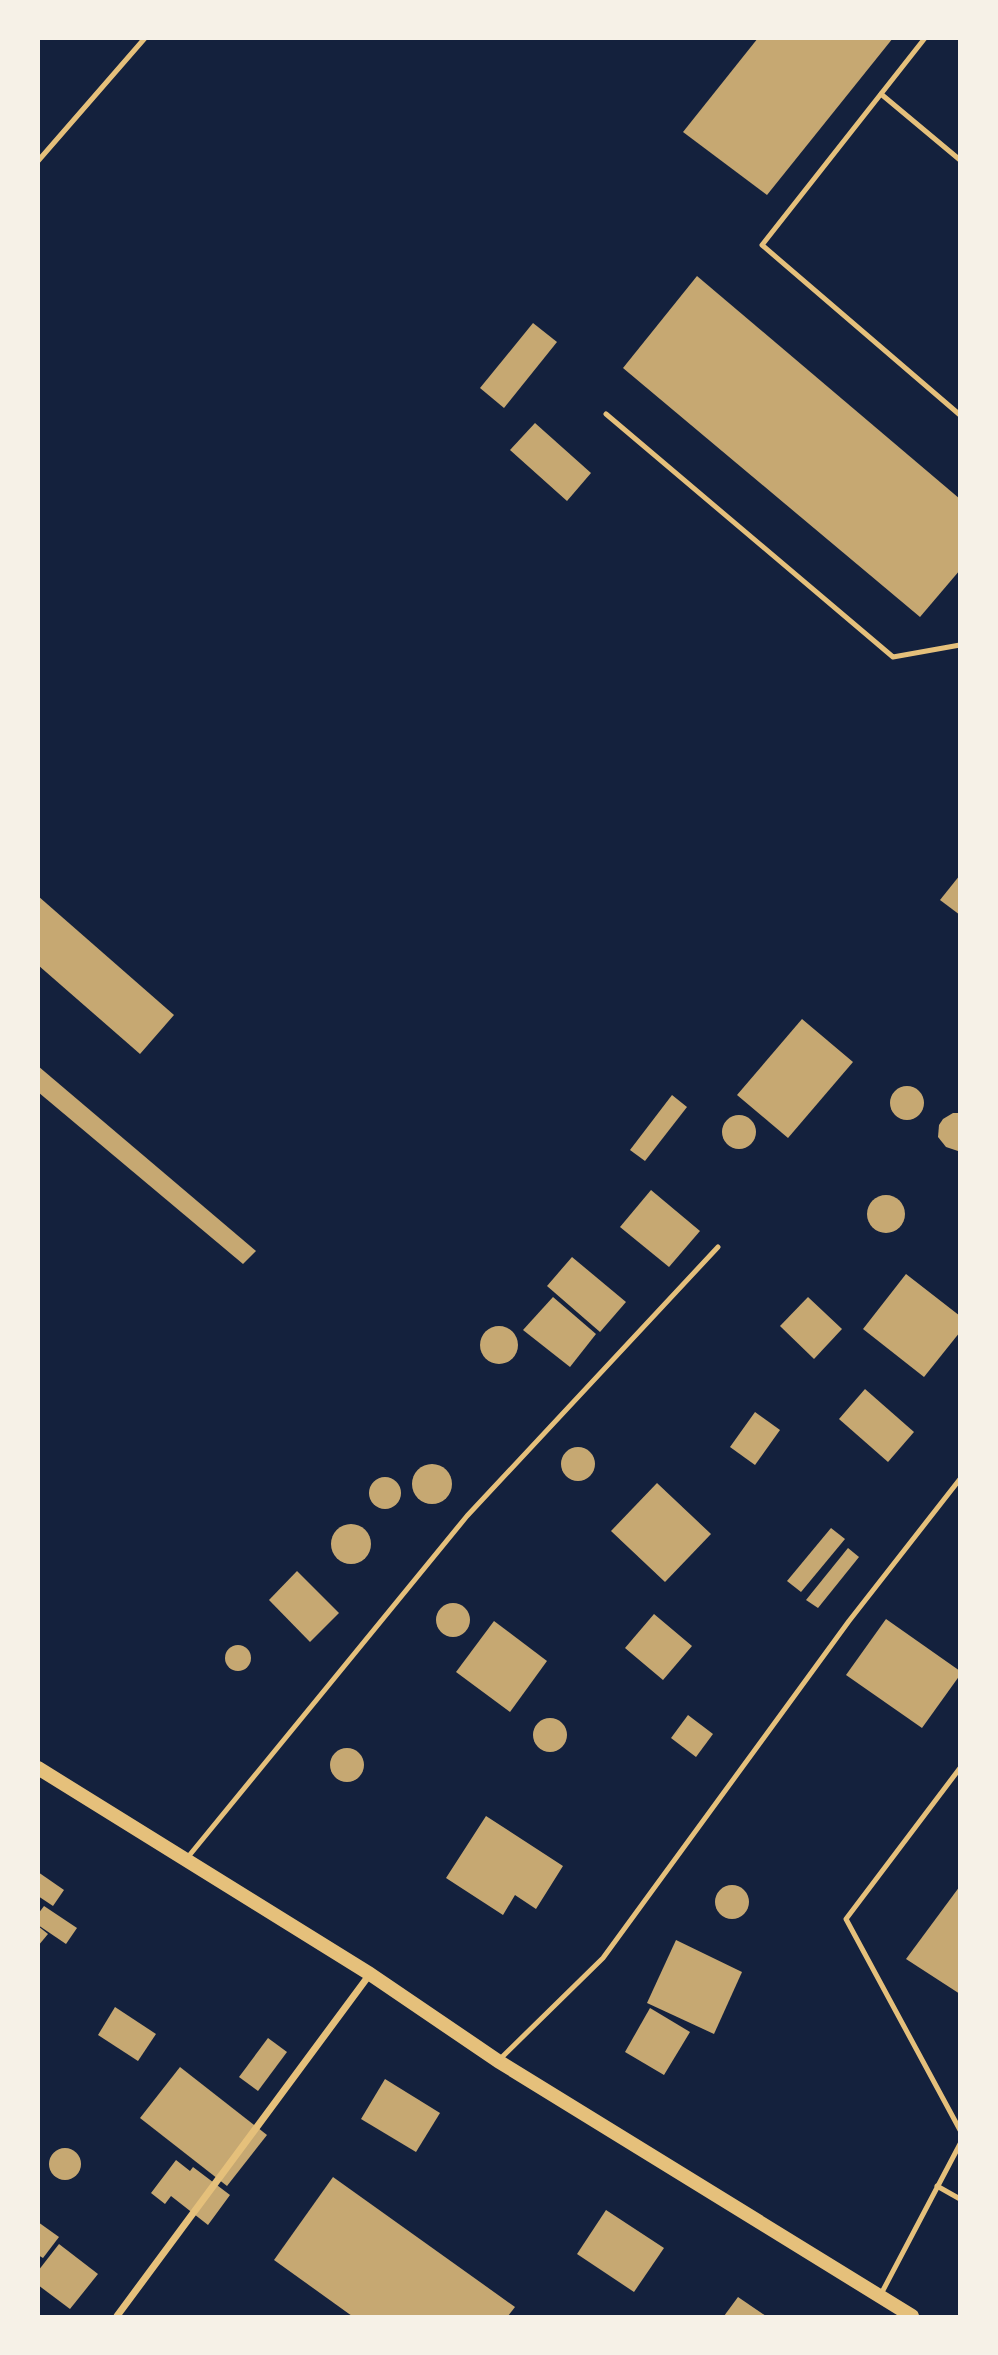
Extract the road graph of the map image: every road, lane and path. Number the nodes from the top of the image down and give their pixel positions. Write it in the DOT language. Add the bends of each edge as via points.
graph roads {
  1 [pos="145,38"];
  2 [pos="925,38"];
  3 [pos="881,94"];
  4 [pos="960,160"];
  5 [pos="38,162"];
  6 [pos="606,414"];
  7 [pos="960,415"];
  8 [pos="960,645"];
  9 [pos="718,1247"];
  10 [pos="960,1479"];
  11 [pos="38,1768"];
  12 [pos="960,1768"];
  13 [pos="186,1860"];
  14 [pos="370,1974"];
  15 [pos="498,2061"];
  16 [pos="960,2130"];
  17 [pos="960,2144"];
  18 [pos="937,2186"];
  19 [pos="960,2199"];
  20 [pos="880,2296"];
  21 [pos="117,2316"];
  22 [pos="912,2316"];
  1 -- 5 [label="lane"];
  2 -- 3 [label="lane"];
  3 -- 4 [label="lane"];
  3 -- 7 [label="lane" via="762,244"];
  6 -- 8 [label="lane" via="893,657"];
  9 -- 13 [label="lane" via="467,1516"];
  10 -- 15 [label="lane" via="849,1621 603,1958"];
  11 -- 13 [label="main road"];
  12 -- 16 [label="lane" via="846,1919"];
  13 -- 14 [label="main road"];
  14 -- 15 [label="main road"];
  14 -- 21 [label="street"];
  15 -- 20 [label="main road"];
  17 -- 18 [label="lane"];
  18 -- 19 [label="lane"];
  18 -- 20 [label="lane"];
  20 -- 22 [label="main road"];
}
